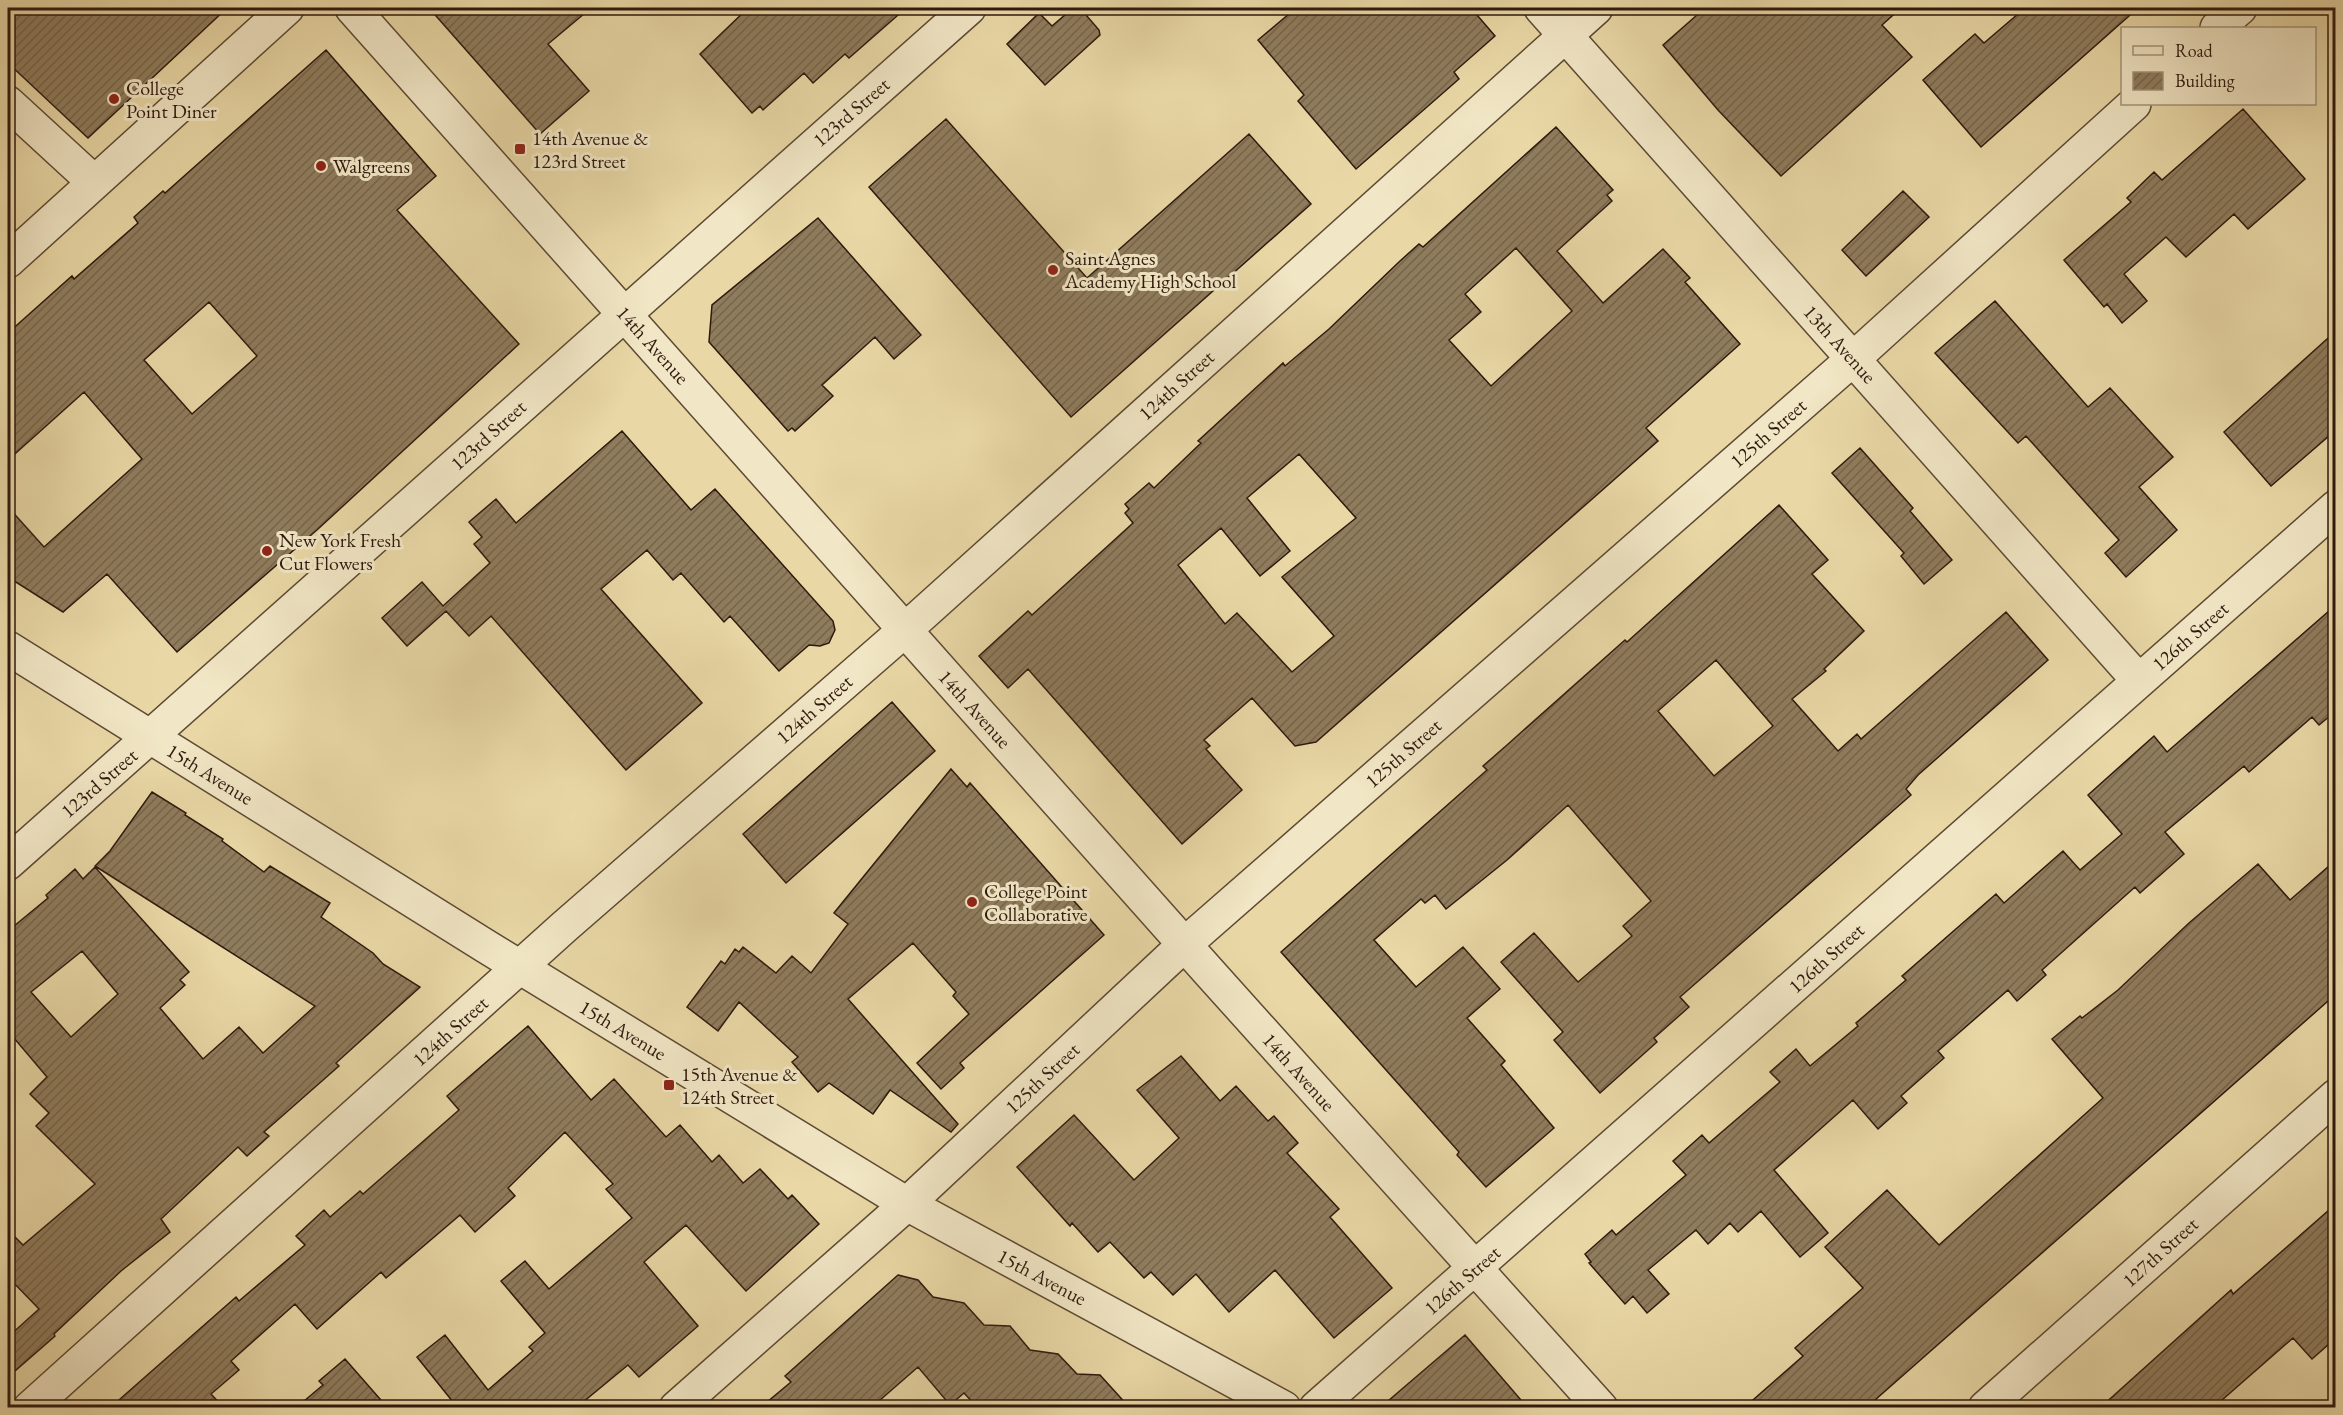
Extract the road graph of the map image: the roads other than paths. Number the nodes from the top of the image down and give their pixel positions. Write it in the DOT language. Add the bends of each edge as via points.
graph roads {
  1 [pos="287,8"];
  2 [pos="352,8"];
  3 [pos="969,8"];
  4 [pos="1541,8"];
  5 [pos="1596,8"];
  6 [pos="2240,8"];
  7 [pos="2218,27"];
  8 [pos="1564,36"];
  9 [pos="8,103"];
  10 [pos="2133,105"];
  11 [pos="94,182"];
  12 [pos="8,261"];
  13 [pos="624,312"];
  14 [pos="1853,359"];
  15 [pos="2336,507"];
  16 [pos="905,630"];
  17 [pos="8,648"];
  18 [pos="2139,681"];
  19 [pos="150,737"];
  20 [pos="8,863"];
  21 [pos="1185,944"];
  22 [pos="520,967"];
  23 [pos="2336,1096"];
  24 [pos="908,1204"];
  25 [pos="1475,1269"];
  26 [pos="30,1407"];
  27 [pos="676,1407"];
  28 [pos="1284,1407"];
  29 [pos="1316,1407"];
  30 [pos="1601,1407"];
  31 [pos="1985,1407"];
  1 -- 11 [label="street"];
  2 -- 13 [label="street, 14th Avenue"];
  3 -- 13 [label="street, 123rd Street"];
  4 -- 8 [label="street, 13th Avenue"];
  5 -- 8 [label="street, 124th Street"];
  6 -- 7 [label="street"];
  8 -- 14 [label="street, 13th Avenue"];
  8 -- 16 [label="street, 124th Street"];
  9 -- 11 [label="street"];
  10 -- 14 [label="street, 125th Street"];
  11 -- 12 [label="street"];
  13 -- 16 [label="street, 14th Avenue"];
  13 -- 19 [label="street, 123rd Street"];
  14 -- 18 [label="street, 13th Avenue"];
  14 -- 21 [label="street, 125th Street"];
  15 -- 18 [label="street, 126th Street"];
  16 -- 21 [label="street, 14th Avenue"];
  16 -- 22 [label="street, 124th Street"];
  17 -- 19 [label="street, 15th Avenue"];
  18 -- 25 [label="street, 126th Street"];
  19 -- 20 [label="street, 123rd Street"];
  19 -- 22 [label="street, 15th Avenue"];
  21 -- 24 [label="street, 125th Street"];
  21 -- 25 [label="street, 14th Avenue"];
  22 -- 24 [label="street, 15th Avenue"];
  22 -- 26 [label="street, 124th Street"];
  23 -- 31 [label="street, 127th Street"];
  24 -- 27 [label="street, 125th Street"];
  24 -- 28 [label="street, 15th Avenue"];
  25 -- 29 [label="street, 126th Street"];
  25 -- 30 [label="street, 14th Avenue"];
}
